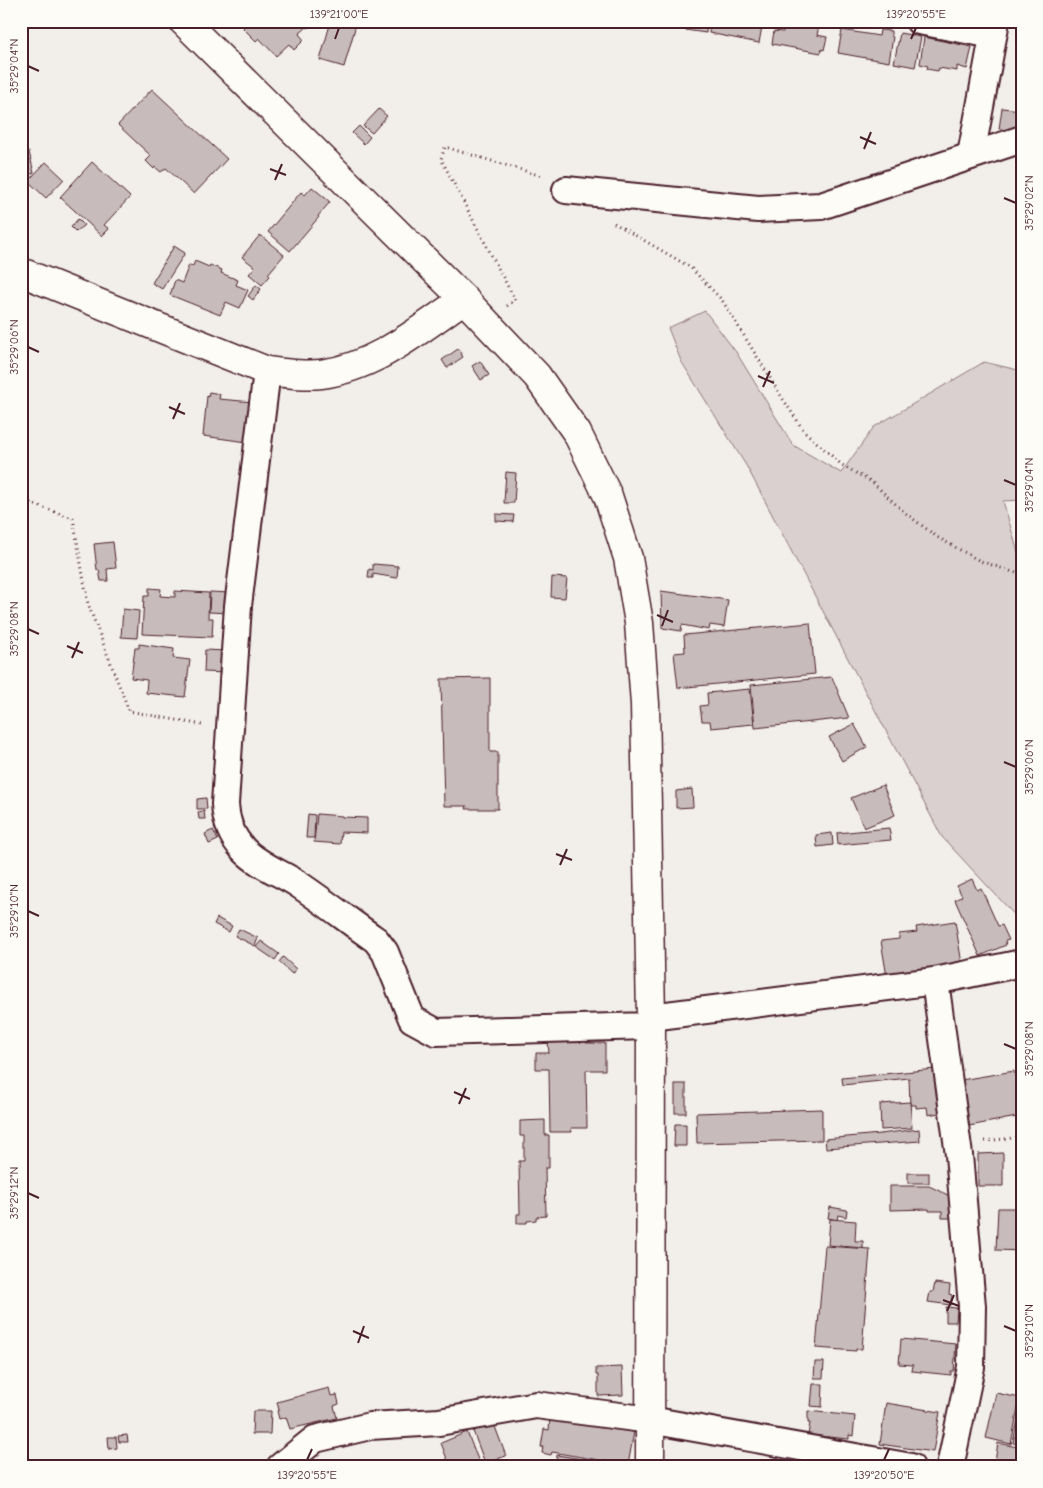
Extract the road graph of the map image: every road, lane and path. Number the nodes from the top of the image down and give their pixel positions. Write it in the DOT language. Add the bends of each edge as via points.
graph roads {
  1 [pos="183,21"];
  2 [pos="919,21"];
  3 [pos="995,28"];
  4 [pos="1022,139"];
  5 [pos="971,155"];
  6 [pos="556,184"];
  7 [pos="610,221"];
  8 [pos="21,272"];
  9 [pos="464,299"];
  10 [pos="515,300"];
  11 [pos="267,371"];
  12 [pos="21,500"];
  13 [pos="1022,575"];
  14 [pos="230,730"];
  15 [pos="1022,963"];
  16 [pos="935,981"];
  17 [pos="651,1017"];
  18 [pos="1022,1138"];
  19 [pos="957,1144"];
  20 [pos="650,1420"];
  21 [pos="280,1467"];
  22 [pos="650,1467"];
  23 [pos="910,1467"];
  24 [pos="950,1467"];
  1 -- 9 [label="street"];
  2 -- 3 [label="street"];
  3 -- 5 [label="street"];
  4 -- 5 [label="street"];
  5 -- 6 [label="street" via="822,206 758,209"];
  6 -- 10 [label="path" via="445,147 441,159"];
  7 -- 13 [label="path" via="690,268 722,300 804,431 842,464 872,482 937,537 980,560"];
  8 -- 11 [label="street"];
  9 -- 11 [label="street" via="393,348 364,363 320,374"];
  9 -- 17 [label="street" via="537,376 577,434 608,496 628,558 639,623 645,704"];
  11 -- 14 [label="street" via="238,606"];
  12 -- 14 [label="path" via="73,518 88,604 130,711"];
  14 -- 17 [label="street" via="225,804 230,830 244,850 376,940 385,952 412,1019 436,1032 648,1026"];
  15 -- 16 [label="street"];
  16 -- 17 [label="street"];
  16 -- 19 [label="street"];
  17 -- 20 [label="street"];
  18 -- 19 [label="path"];
  19 -- 24 [label="street" via="972,1306 971,1367"];
  20 -- 21 [label="street" via="536,1405 439,1422 370,1426 315,1438"];
  20 -- 22 [label="street"];
  20 -- 23 [label="street"];
}
